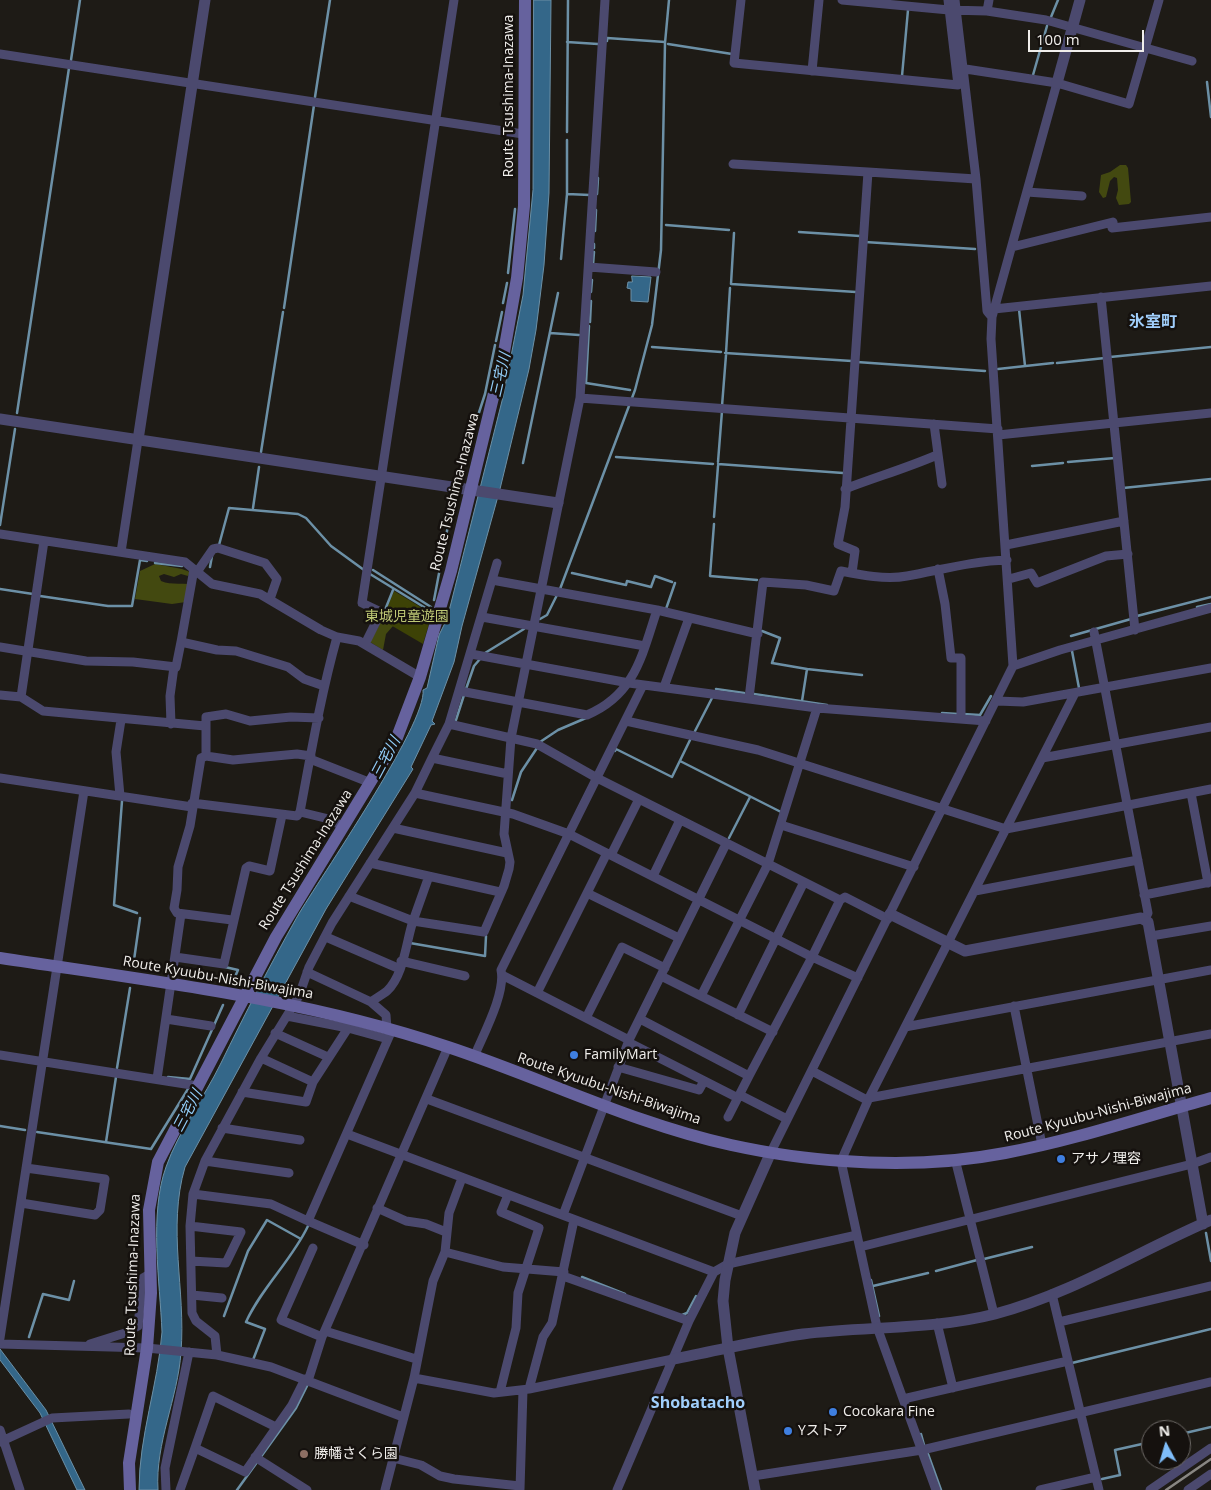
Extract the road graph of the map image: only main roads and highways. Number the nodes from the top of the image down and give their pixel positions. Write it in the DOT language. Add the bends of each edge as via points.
graph roads {
  1 [pos="525,0"];
  2 [pos="0,958"];
  3 [pos="248,995"];
  4 [pos="1211,1098"];
  5 [pos="130,1490"];
  1 -- 3 [label="main road, Route Tsushima-Inazawa" via="524,206 517,278 504,352 442,603 420,677 396,740 304,889"];
  2 -- 3 [label="main road, Route Kyuubu-Nishi-Biwajima"];
  3 -- 4 [label="main road, Route Kyuubu-Nishi-Biwajima" via="448,1047 685,1133 731,1145 841,1161 955,1159 1004,1153"];
  3 -- 5 [label="main road, Route Tsushima-Inazawa" via="165,1145 152,1183 149,1210 152,1349 130,1463"];
}
